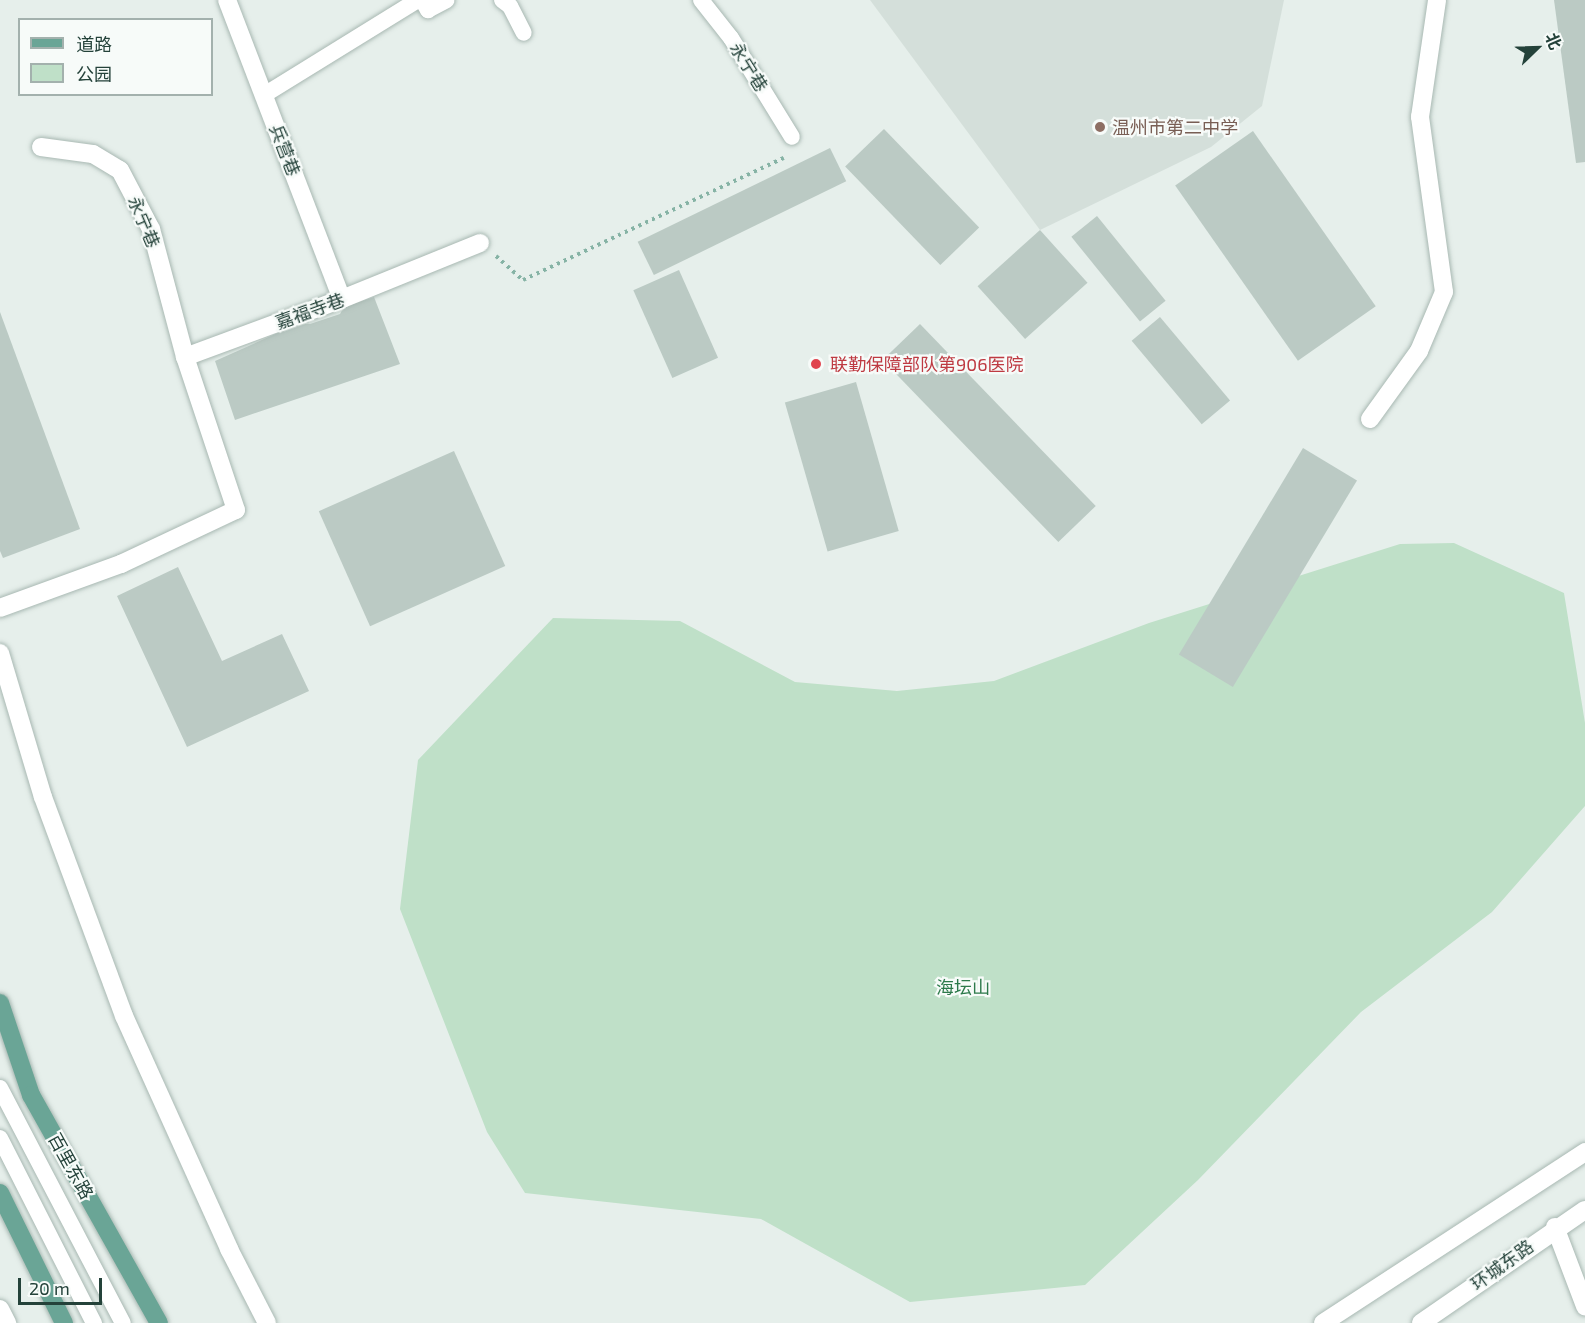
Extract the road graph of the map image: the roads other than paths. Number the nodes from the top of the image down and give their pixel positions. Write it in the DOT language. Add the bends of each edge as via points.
graph roads {
  1 [pos="228,0"];
  2 [pos="420,0"];
  3 [pos="447,0"];
  4 [pos="502,0"];
  5 [pos="701,0"];
  6 [pos="1437,0"];
  7 [pos="524,33"];
  8 [pos="264,95"];
  9 [pos="792,138"];
  10 [pos="41,147"];
  11 [pos="480,243"];
  12 [pos="342,299"];
  13 [pos="185,357"];
  14 [pos="1370,419"];
  15 [pos="0,608"];
  16 [pos="0,653"];
  17 [pos="0,1002"];
  18 [pos="0,1088"];
  19 [pos="0,1137"];
  20 [pos="1585,1152"];
  21 [pos="0,1192"];
  22 [pos="1585,1210"];
  23 [pos="1555,1227"];
  24 [pos="1582,1286"];
  25 [pos="1585,1306"];
  26 [pos="0,1309"];
  27 [pos="7,1323"];
  28 [pos="64,1323"];
  29 [pos="94,1323"];
  30 [pos="123,1323"];
  31 [pos="159,1323"];
  32 [pos="267,1323"];
  33 [pos="1323,1323"];
  34 [pos="1421,1323"];
  1 -- 8 [label="street, 兵营巷"];
  2 -- 3 [label="lane" via="428,10"];
  2 -- 8 [label="lane"];
  4 -- 7 [label="lane" via="510,6"];
  5 -- 9 [label="lane, 永宁巷" via="731,38"];
  6 -- 14 [label="street" via="1420,117 1444,292 1419,351"];
  8 -- 12 [label="street, 兵营巷"];
  10 -- 13 [label="street, 永宁巷" via="93,154 120,170 151,229"];
  11 -- 12 [label="street, 嘉福寺巷"];
  12 -- 13 [label="street, 嘉福寺巷"];
  13 -- 15 [label="street" via="236,510 122,564"];
  16 -- 32 [label="street" via="43,797 124,1016 229,1249"];
  17 -- 31 [label="main road, 百里东路" via="31,1095"];
  18 -- 30 [label="lane"];
  19 -- 29 [label="lane"];
  20 -- 33 [label="street"];
  21 -- 28 [label="main road"];
  22 -- 23 [label="street, 环城东路"];
  23 -- 24 [label="street"];
  23 -- 34 [label="street, 环城东路"];
  24 -- 25 [label="street"];
  26 -- 27 [label="street"];
}
